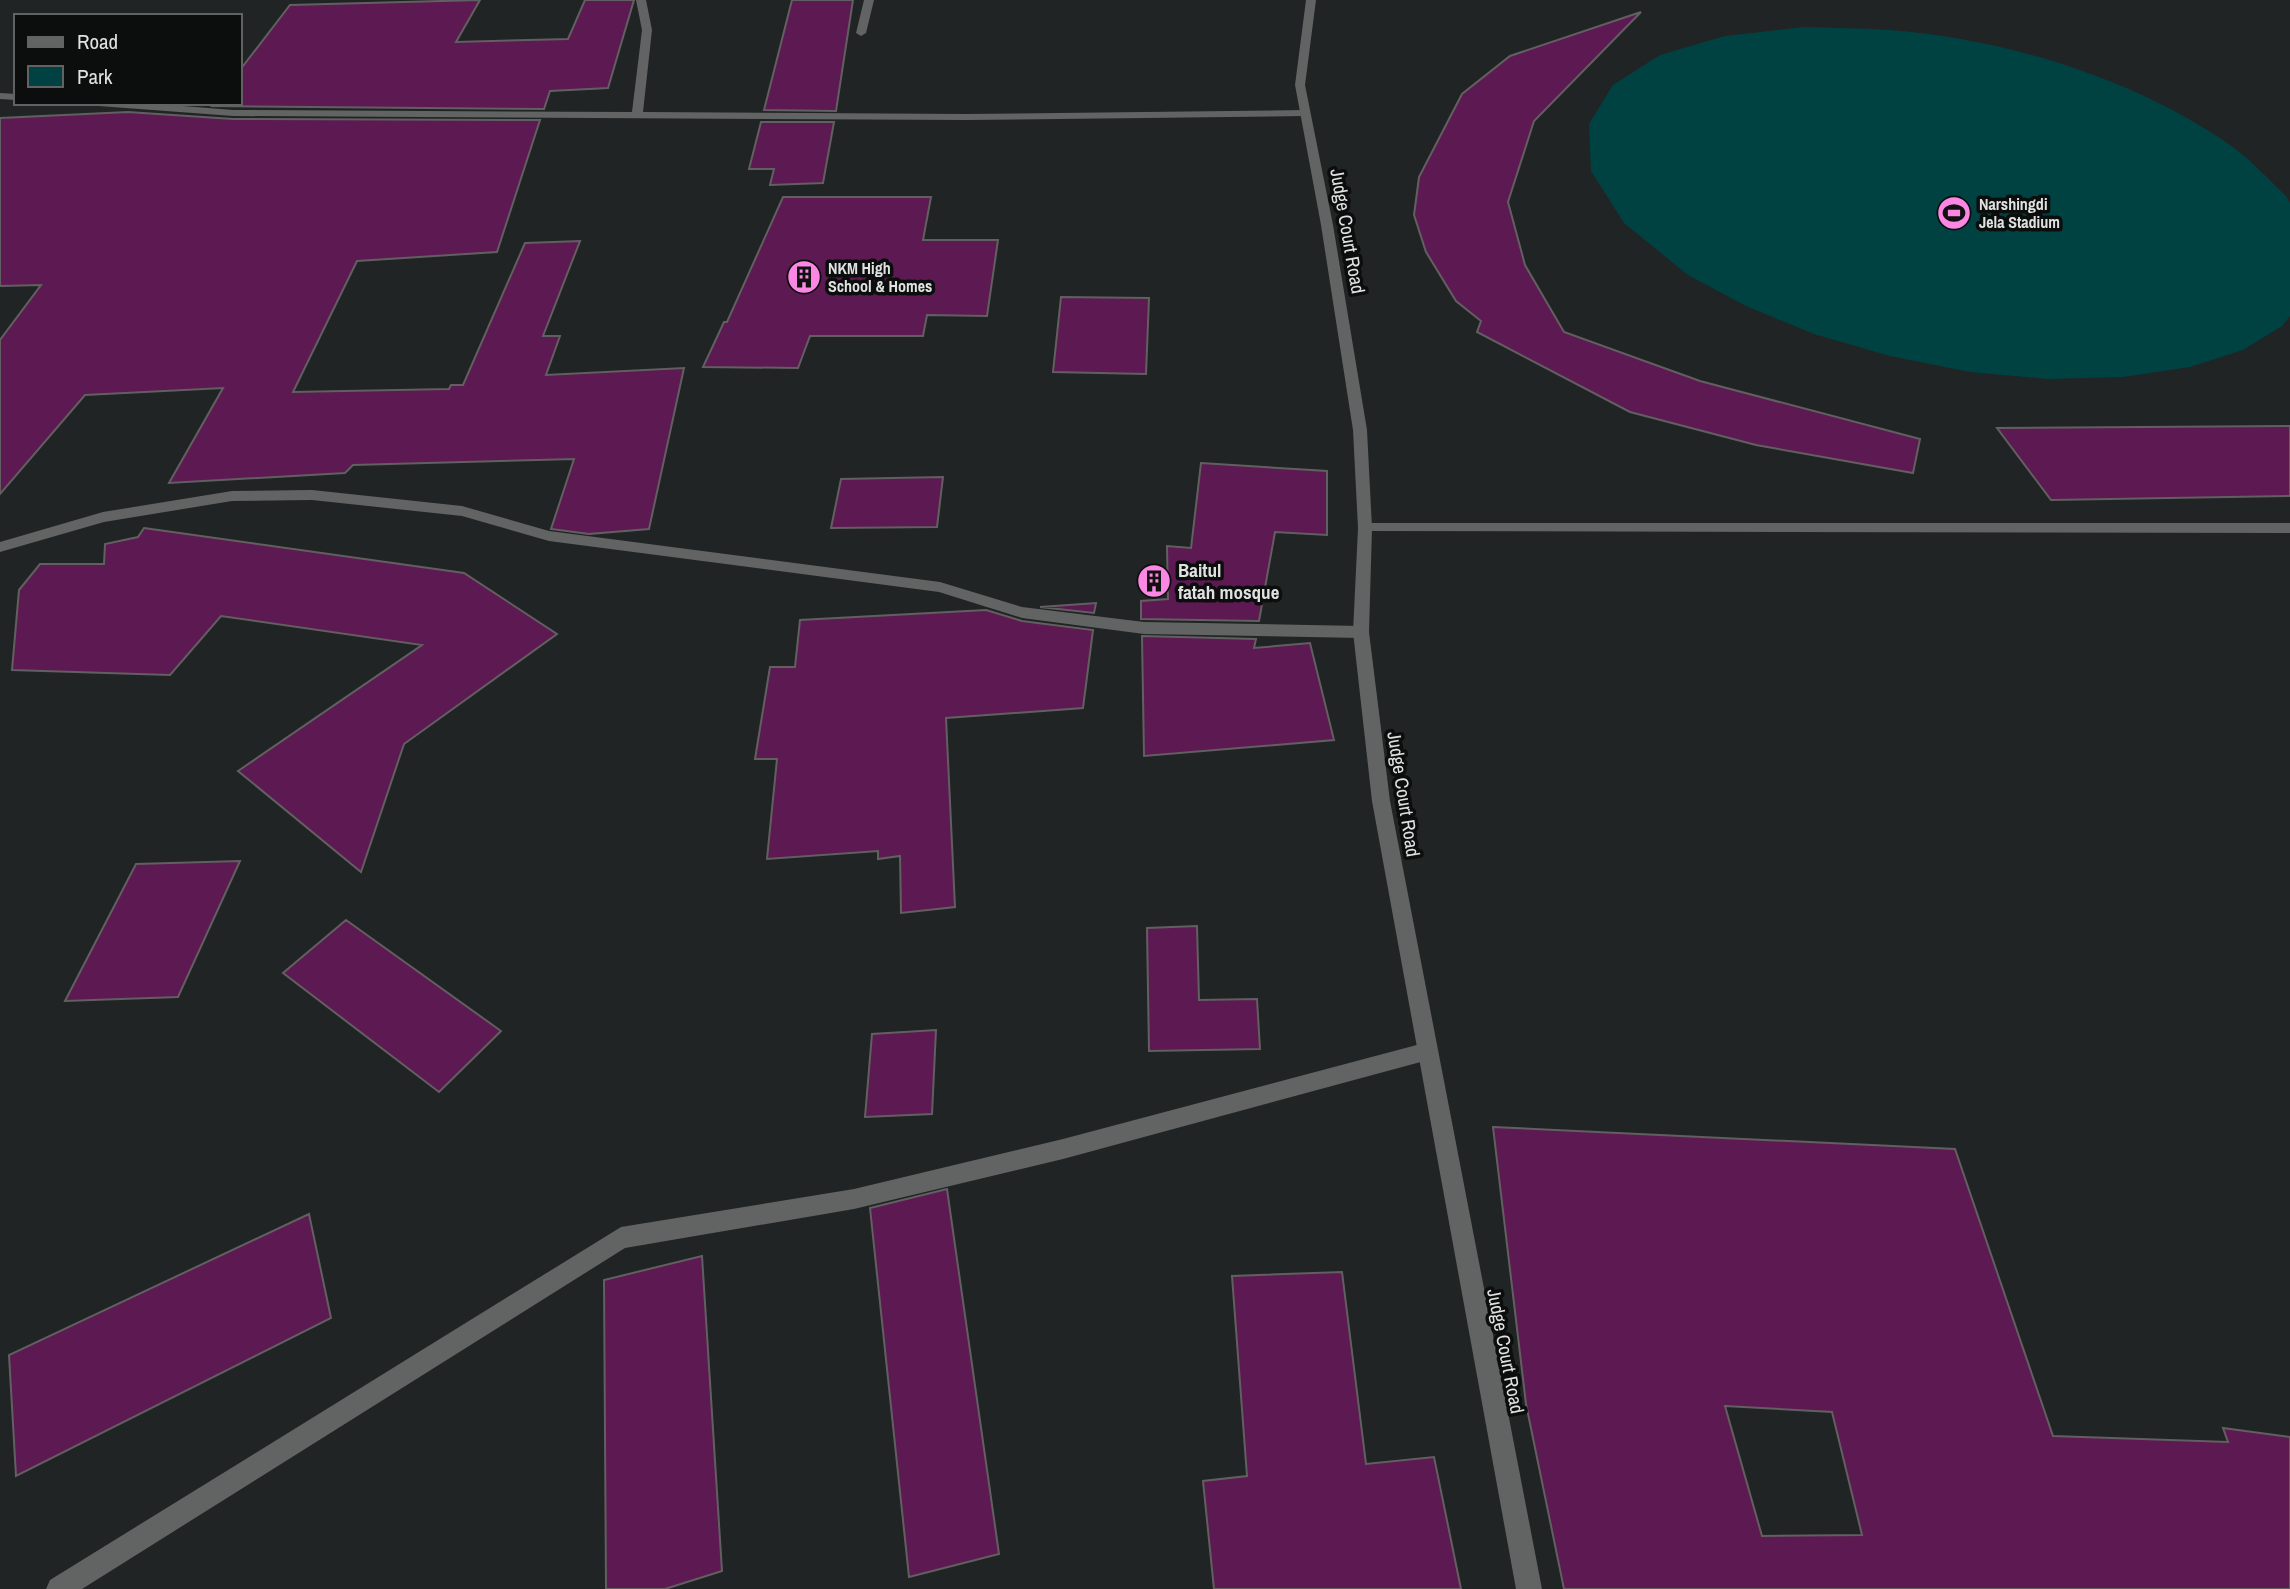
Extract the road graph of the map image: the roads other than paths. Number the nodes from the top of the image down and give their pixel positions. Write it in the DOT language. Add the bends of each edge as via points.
graph roads {
  1 [pos="640,0"];
  2 [pos="869,0"];
  3 [pos="1311,0"];
  4 [pos="861,33"];
  5 [pos="126,105"];
  6 [pos="1306,113"];
  7 [pos="637,114"];
  8 [pos="1365,528"];
  9 [pos="2290,528"];
  10 [pos="0,547"];
  11 [pos="1361,632"];
  12 [pos="1428,1051"];
  13 [pos="58,1589"];
  14 [pos="1529,1589"];
  1 -- 7 [label="street" via="647,30"];
  2 -- 4 [label="street"];
  3 -- 6 [label="street, Judge Court Road" via="1300,85"];
  5 -- 7 [label="street" via="233,113"];
  6 -- 7 [label="street"];
  6 -- 8 [label="street, Judge Court Road" via="1360,430"];
  8 -- 9 [label="street"];
  8 -- 11 [label="street, Judge Court Road"];
  10 -- 11 [label="street" via="116,515 232,496 312,495 462,512 549,537 940,587 1022,612 1144,628"];
  11 -- 12 [label="street, Judge Court Road" via="1381,801"];
  12 -- 13 [label="street" via="1063,1149 854,1199 621,1238"];
  12 -- 14 [label="street, Judge Court Road"];
}
